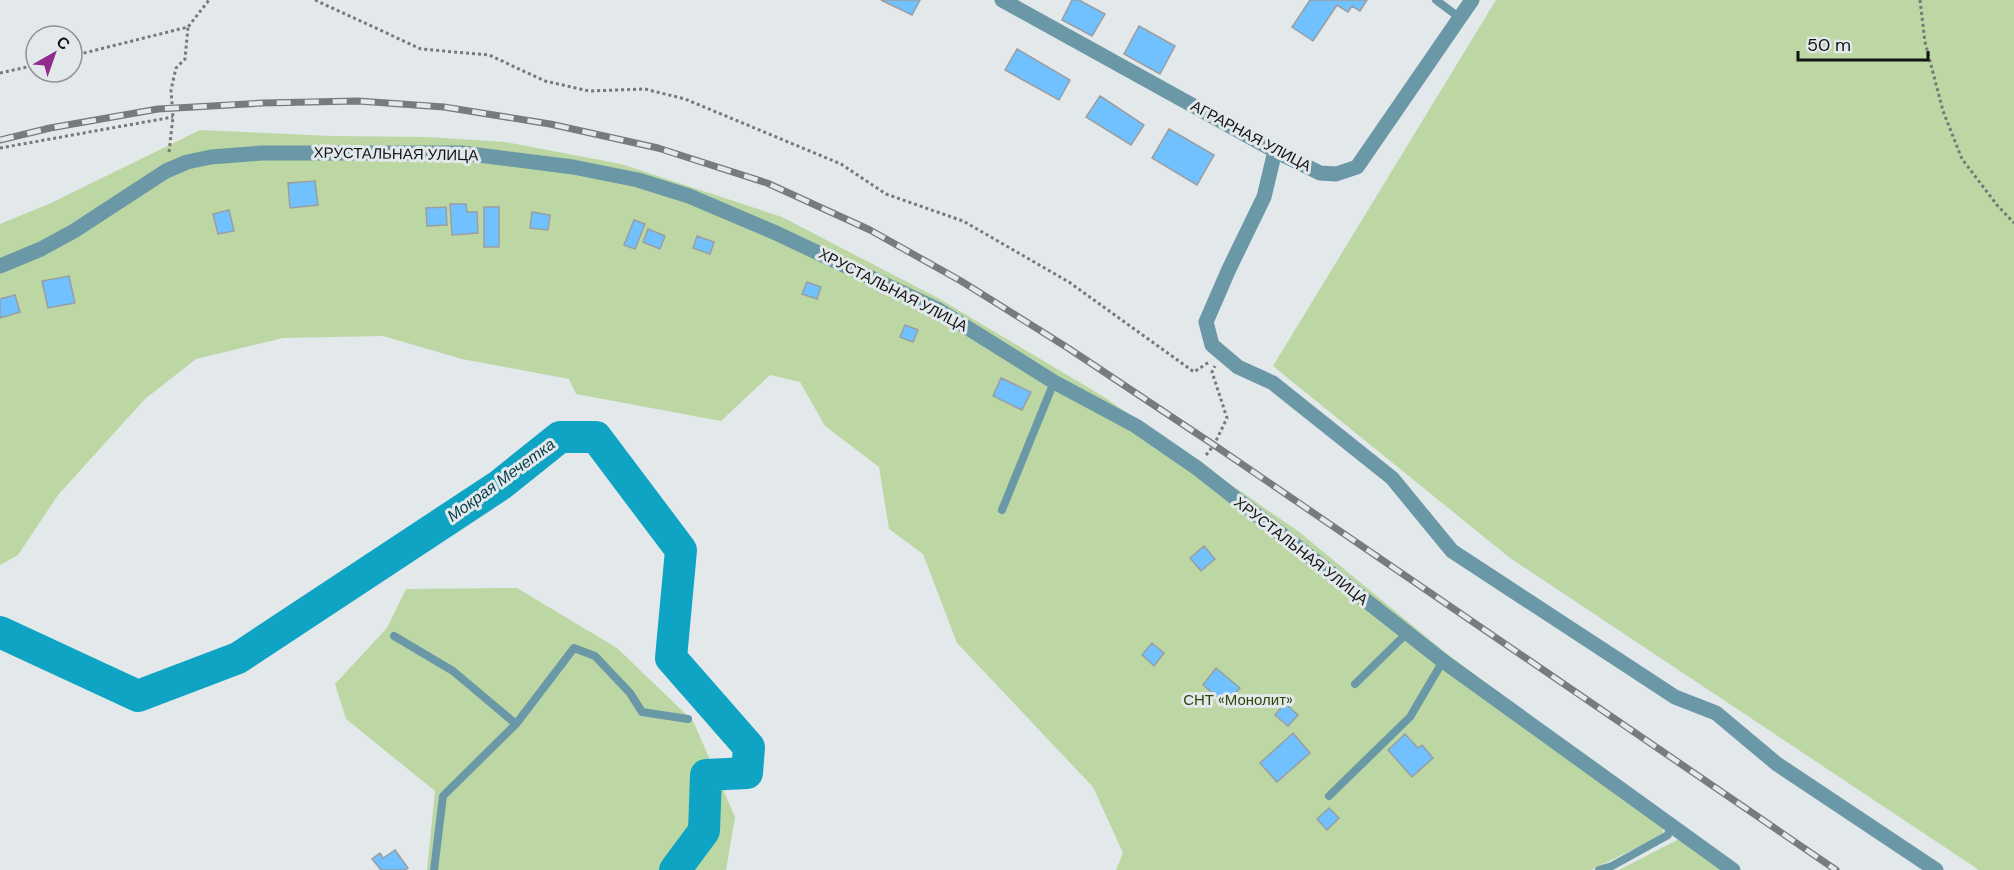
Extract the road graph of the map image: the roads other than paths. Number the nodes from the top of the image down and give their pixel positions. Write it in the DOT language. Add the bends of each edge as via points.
graph roads {
  1 [pos="1002,0"];
  2 [pos="1436,0"];
  3 [pos="1472,0"];
  4 [pos="1460,18"];
  5 [pos="1275,151"];
  6 [pos="0,267"];
  7 [pos="1054,382"];
  8 [pos="1002,510"];
  9 [pos="1406,634"];
  10 [pos="394,636"];
  11 [pos="1443,661"];
  12 [pos="1355,684"];
  13 [pos="688,719"];
  14 [pos="516,724"];
  15 [pos="1329,796"];
  16 [pos="1670,826"];
  17 [pos="434,870"];
  18 [pos="1599,870"];
  19 [pos="1733,870"];
  20 [pos="1936,870"];
  1 -- 5 [label="street, АГРАРНАЯ УЛИЦА"];
  2 -- 4 [label="lane"];
  3 -- 4 [label="street, АГРАРНАЯ УЛИЦА"];
  4 -- 5 [label="street, АГРАРНАЯ УЛИЦА" via="1357,167 1336,174 1320,173"];
  5 -- 20 [label="street" via="1264,197 1206,322 1212,345 1238,367 1273,382 1392,477 1452,551 1675,697 1716,713 1776,764"];
  6 -- 7 [label="street, ХРУСТАЛЬНАЯ УЛИЦА" via="74,231 166,171 187,162 262,153 462,153 573,167 638,180 689,196 776,232 939,310"];
  7 -- 8 [label="lane"];
  7 -- 9 [label="street, ХРУСТАЛЬНАЯ УЛИЦА" via="1136,426 1197,468"];
  9 -- 11 [label="street, ХРУСТАЛЬНАЯ УЛИЦА"];
  9 -- 12 [label="lane"];
  10 -- 14 [label="lane" via="453,671"];
  11 -- 15 [label="lane" via="1410,717"];
  11 -- 16 [label="street, ХРУСТАЛЬНАЯ УЛИЦА"];
  13 -- 14 [label="lane" via="642,712 630,693 595,656 574,648"];
  14 -- 17 [label="lane" via="443,796"];
  16 -- 18 [label="lane" via="1668,835"];
  16 -- 19 [label="street, ХРУСТАЛЬНАЯ УЛИЦА"];
}
